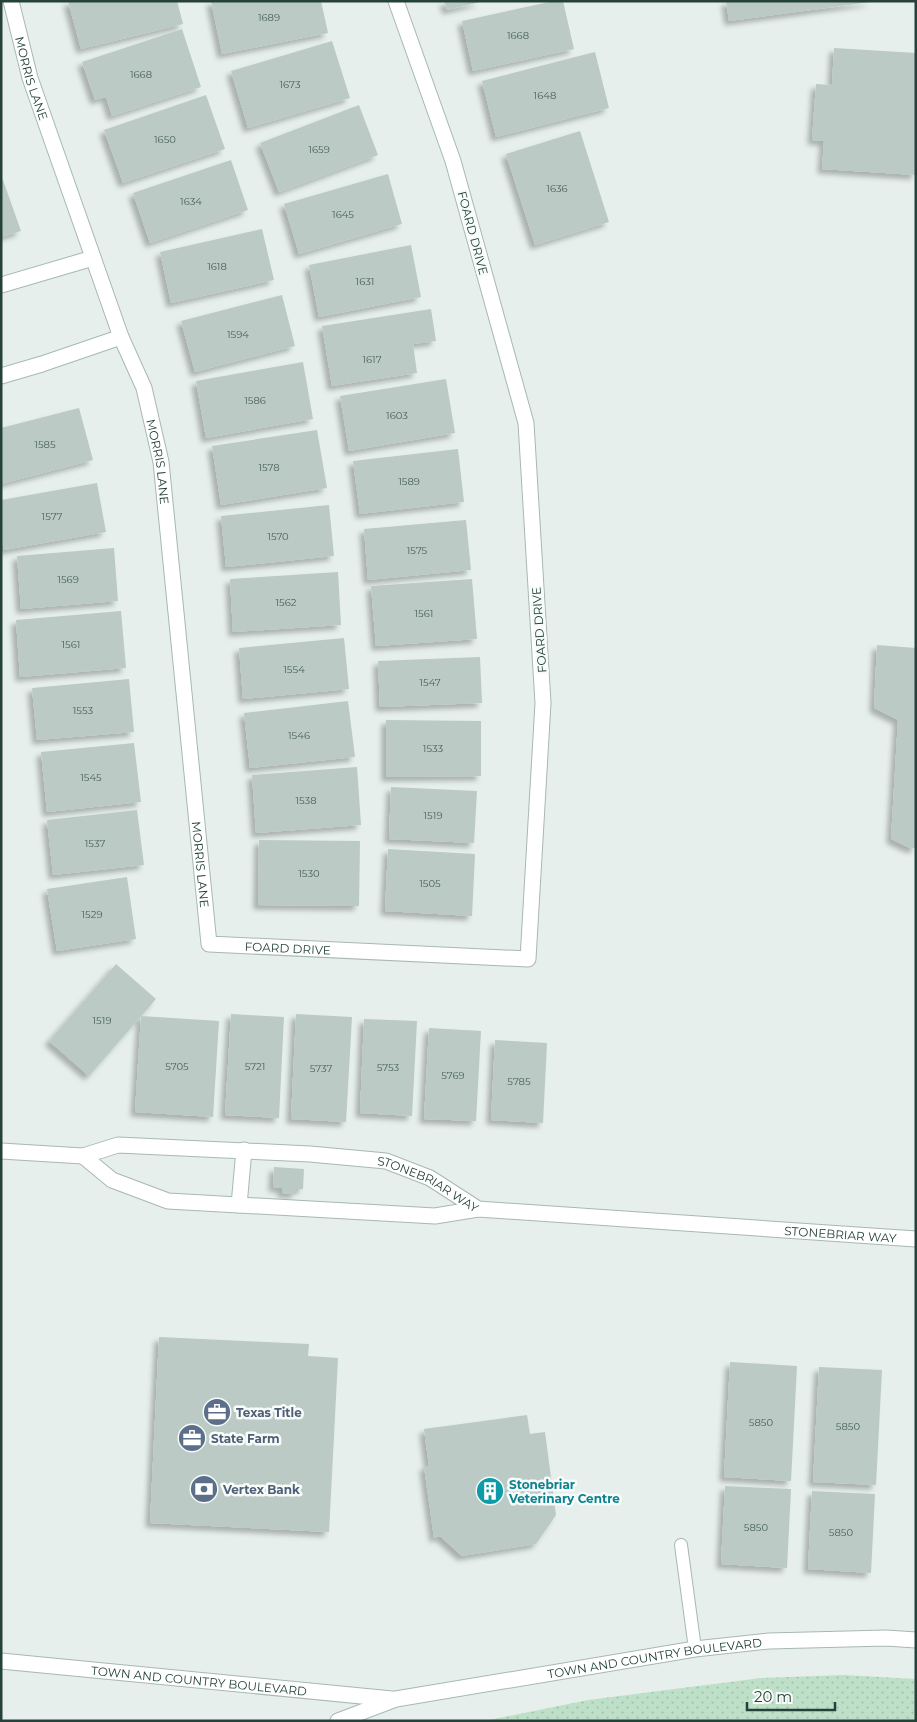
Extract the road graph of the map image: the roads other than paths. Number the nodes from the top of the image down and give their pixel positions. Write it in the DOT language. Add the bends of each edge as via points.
graph roads {
  1 [pos="10,1"];
  2 [pos="396,1"];
  3 [pos="93,258"];
  4 [pos="1,285"];
  5 [pos="121,336"];
  6 [pos="1,376"];
  7 [pos="208,944"];
  8 [pos="244,1150"];
  9 [pos="1,1151"];
  10 [pos="83,1156"];
  11 [pos="239,1205"];
  12 [pos="478,1209"];
  13 [pos="916,1239"];
  14 [pos="680,1545"];
  15 [pos="916,1640"];
  16 [pos="696,1649"];
  17 [pos="1,1662"];
  18 [pos="396,1699"];
  19 [pos="338,1721"];
  1 -- 3 [label="street, MORRIS LANE" via="30,78"];
  2 -- 7 [label="street, FOARD DRIVE" via="454,161 526,423 543,703 528,959"];
  3 -- 4 [label="street"];
  3 -- 5 [label="street, MORRIS LANE"];
  5 -- 6 [label="street"];
  5 -- 7 [label="street, MORRIS LANE" via="144,388 161,462"];
  8 -- 10 [label="street, STONEBRIAR WAY" via="118,1145"];
  8 -- 11 [label="street"];
  8 -- 12 [label="street, STONEBRIAR WAY" via="386,1161 430,1178"];
  9 -- 10 [label="street, STONEBRIAR WAY"];
  10 -- 11 [label="street" via="112,1180 168,1201"];
  11 -- 12 [label="street" via="435,1216"];
  12 -- 13 [label="street, STONEBRIAR WAY"];
  14 -- 16 [label="lane"];
  15 -- 16 [label="street, TOWN AND COUNTRY BOULEVARD" via="769,1641"];
  16 -- 18 [label="street, TOWN AND COUNTRY BOULEVARD"];
  17 -- 18 [label="street, TOWN AND COUNTRY BOULEVARD"];
  18 -- 19 [label="street, TOWN AND COUNTRY BOULEVARD"];
}
